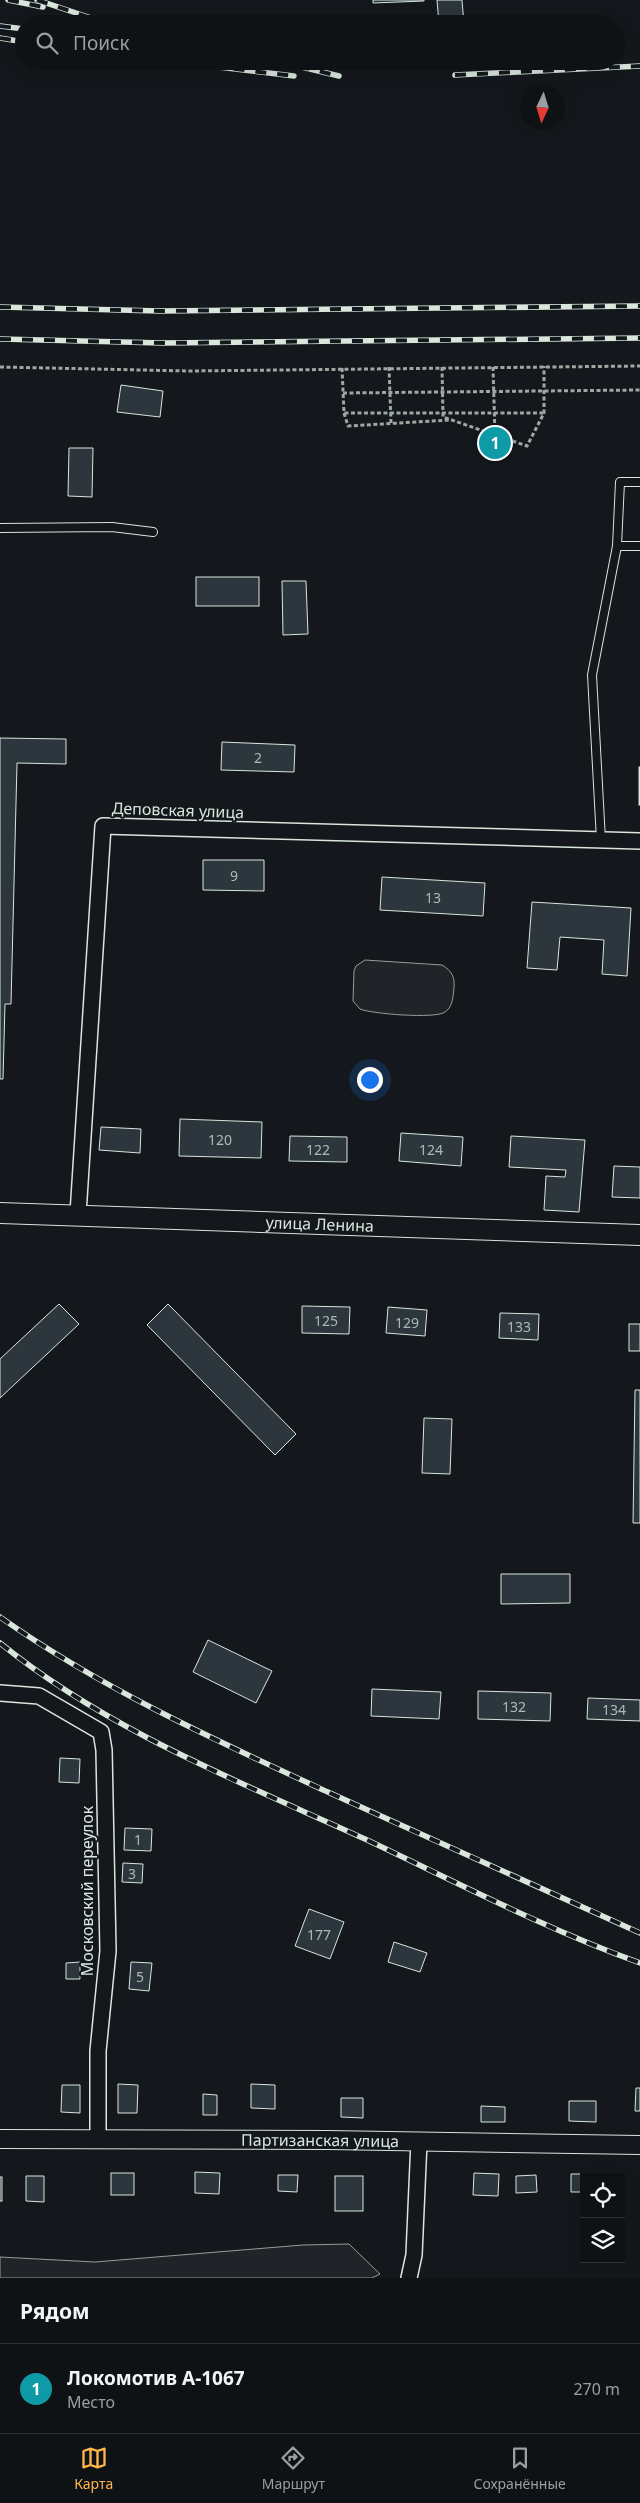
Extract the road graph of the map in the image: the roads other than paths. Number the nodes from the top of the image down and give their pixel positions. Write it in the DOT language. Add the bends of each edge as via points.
graph roads {
  1 [pos="640,482"];
  2 [pos="0,528"];
  3 [pos="153,532"];
  4 [pos="617,546"];
  5 [pos="640,546"];
  6 [pos="601,840"];
  7 [pos="640,841"];
  8 [pos="0,1213"];
  9 [pos="78,1214"];
  10 [pos="640,1235"];
  11 [pos="0,1693"];
  12 [pos="0,2139"];
  13 [pos="98,2140"];
  14 [pos="419,2141"];
  15 [pos="640,2145"];
  16 [pos="409,2278"];
  1 -- 4 [label="lane" via="620,482"];
  2 -- 3 [label="lane" via="112,527"];
  4 -- 5 [label="lane"];
  4 -- 6 [label="lane" via="592,675"];
  6 -- 7 [label="street, Деповская улица"];
  6 -- 9 [label="street, Деповская улица" via="103,826"];
  8 -- 9 [label="main road, улица Ленина"];
  9 -- 10 [label="main road, улица Ленина"];
  11 -- 13 [label="street, Московский переулок" via="39,1696 101,1732 108,1950 98,2052"];
  12 -- 13 [label="street, Партизанская улица"];
  13 -- 14 [label="street, Партизанская улица"];
  14 -- 15 [label="street, Партизанская улица"];
  14 -- 16 [label="street" via="414,2255"];
}
